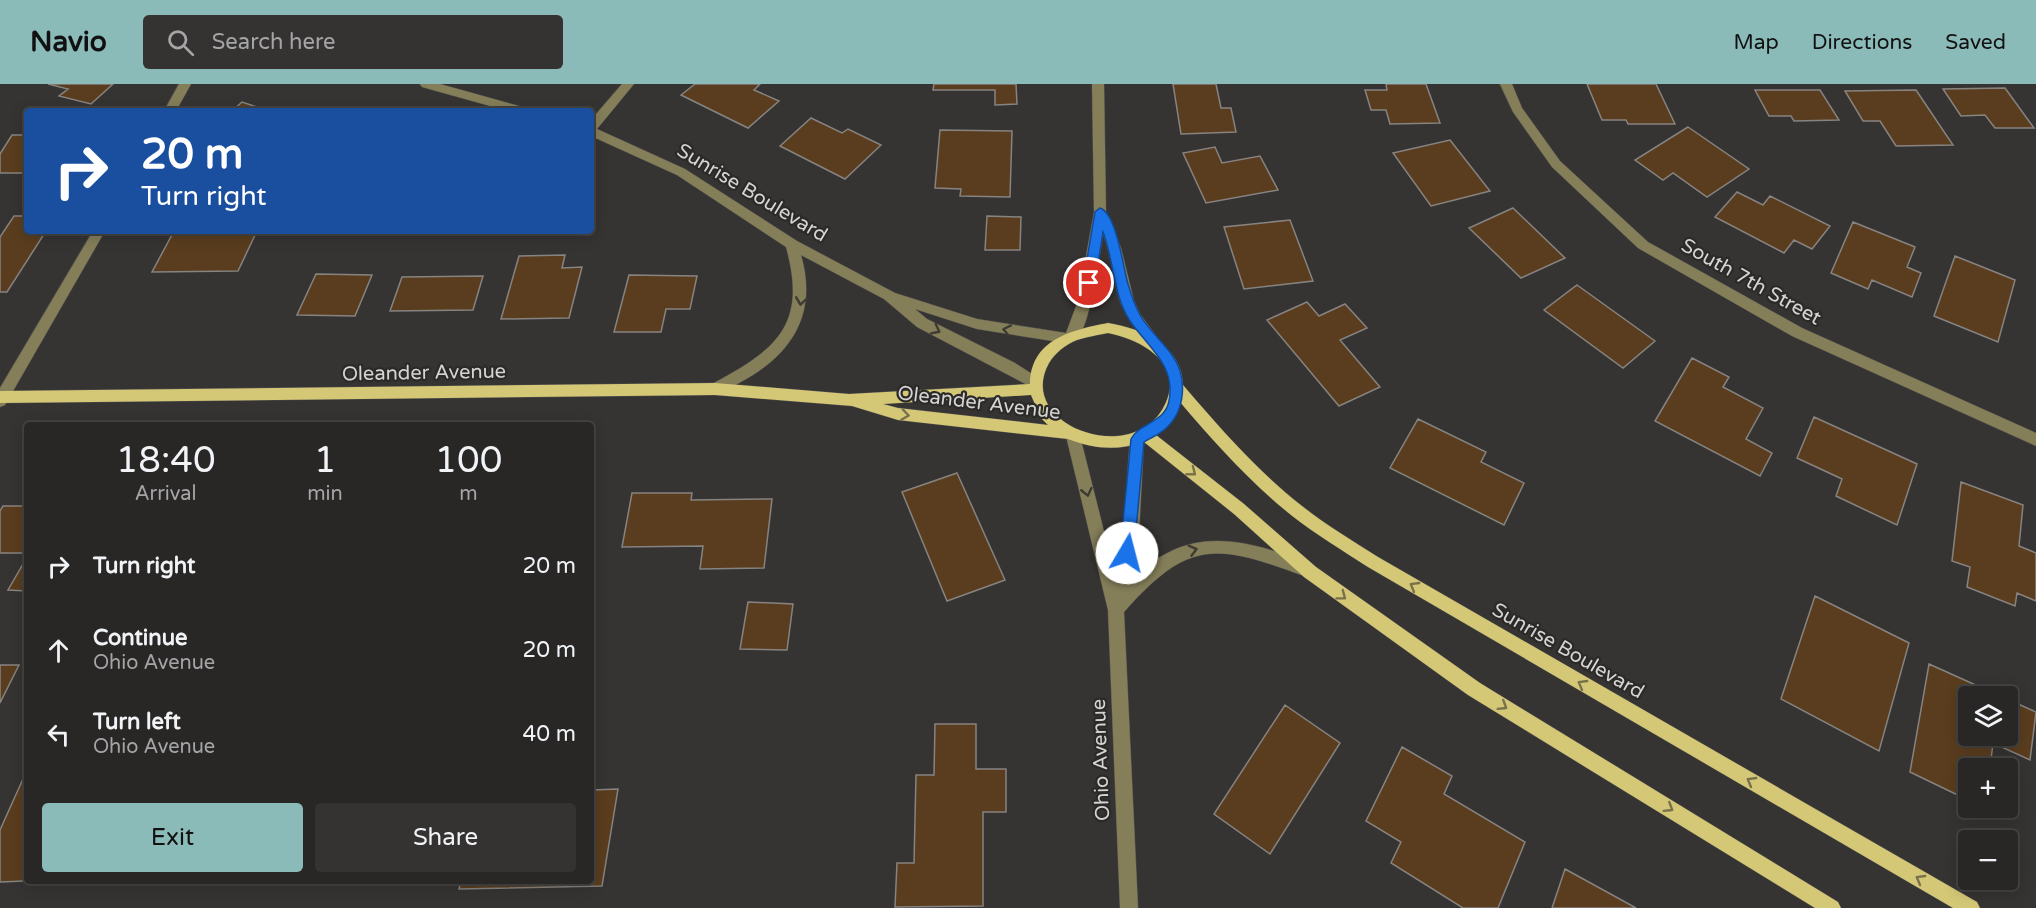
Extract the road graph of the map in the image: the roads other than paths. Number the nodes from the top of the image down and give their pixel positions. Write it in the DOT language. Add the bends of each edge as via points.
graph roads {
  1 [pos="185,84"];
  2 [pos="426,84"];
  3 [pos="628,84"];
  4 [pos="1098,84"];
  5 [pos="1506,84"];
  6 [pos="172,108"];
  7 [pos="511,108"];
  8 [pos="594,126"];
  9 [pos="594,131"];
  10 [pos="1100,212"];
  11 [pos="97,234"];
  12 [pos="792,244"];
  13 [pos="889,296"];
  14 [pos="1068,336"];
  15 [pos="1158,348"];
  16 [pos="1035,386"];
  17 [pos="1177,388"];
  18 [pos="715,389"];
  19 [pos="1,399"];
  20 [pos="849,400"];
  21 [pos="1071,435"];
  22 [pos="1142,437"];
  23 [pos="2036,440"];
  24 [pos="1311,572"];
  25 [pos="1116,610"];
  26 [pos="1129,908"];
  27 [pos="1832,908"];
  28 [pos="1971,908"];
  1 -- 6 [label="street"];
  2 -- 7 [label="street"];
  3 -- 8 [label="street"];
  4 -- 10 [label="street"];
  5 -- 23 [label="street, South 7th Street" via="1517,109 1556,164 1643,245 1797,332"];
  9 -- 12 [label="street, Sunrise Boulevard" via="681,172"];
  10 -- 14 [label="street" via="1085,300"];
  10 -- 15 [label="street" via="1115,248 1127,301"];
  11 -- 19 [label="street"];
  12 -- 13 [label="street, Sunrise Boulevard"];
  12 -- 18 [label="street, one-way" via="803,285 801,307 793,328 747,374"];
  14 -- 13 [label="street, Sunrise Boulevard, one-way" via="977,324"];
  13 -- 16 [label="street, Sunrise Boulevard, one-way" via="922,323 1010,367"];
  14 -- 15 [label="main road" via="1089,330 1117,330 1143,338"];
  14 -- 16 [label="main road" via="1049,350 1039,365"];
  15 -- 17 [label="main road" via="1175,374"];
  16 -- 20 [label="main road, Oleander Avenue"];
  16 -- 21 [label="main road" via="1046,414"];
  17 -- 22 [label="main road" via="1176,402 1169,415"];
  28 -- 17 [label="main road, Sunrise Boulevard, one-way" via="1372,562 1298,512 1260,480"];
  18 -- 19 [label="main road, Oleander Avenue"];
  18 -- 20 [label="main road, Oleander Avenue"];
  20 -- 21 [label="main road, Oleander Avenue, one-way" via="898,414"];
  21 -- 22 [label="main road" via="1105,442"];
  21 -- 25 [label="street, Ohio Avenue, one-way"];
  22 -- 24 [label="main road, one-way" via="1239,509"];
  22 -- 25 [label="street, Ohio Avenue" via="1131,534"];
  25 -- 24 [label="street, one-way" via="1151,570 1195,548 1245,548"];
  24 -- 27 [label="main road, one-way" via="1474,689"];
  25 -- 26 [label="street, Ohio Avenue"];
}
